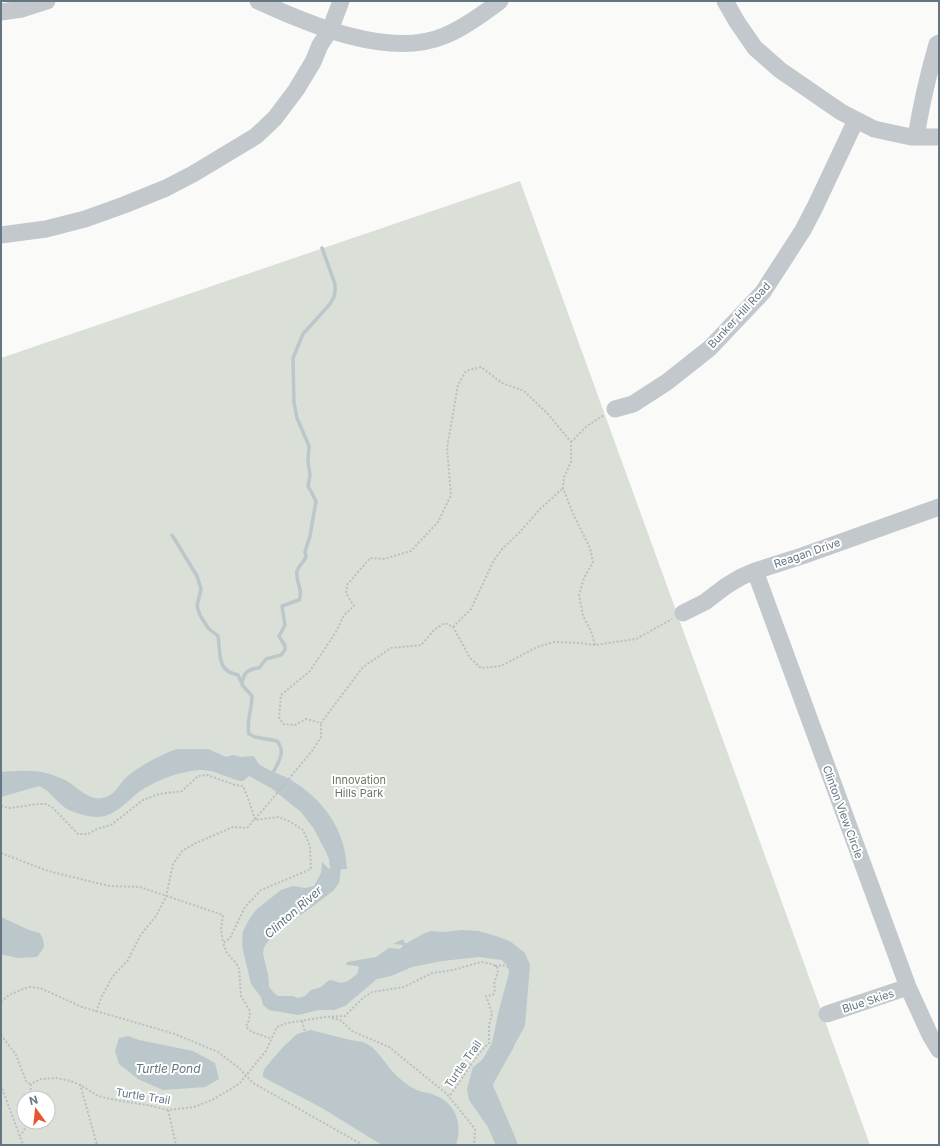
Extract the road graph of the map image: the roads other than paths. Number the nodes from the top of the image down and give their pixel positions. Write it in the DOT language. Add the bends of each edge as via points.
graph roads {
  1 [pos="47,1"];
  2 [pos="258,1"];
  3 [pos="340,1"];
  4 [pos="500,1"];
  5 [pos="725,1"];
  6 [pos="1,12"];
  7 [pos="330,30"];
  8 [pos="939,43"];
  9 [pos="856,120"];
  10 [pos="916,137"];
  11 [pos="939,137"];
  12 [pos="1,235"];
  13 [pos="615,409"];
  14 [pos="939,507"];
  15 [pos="755,571"];
  16 [pos="683,613"];
  17 [pos="908,987"];
  18 [pos="827,1014"];
  19 [pos="939,1050"];
  1 -- 6 [label="street" via="22,10"];
  2 -- 7 [label="street"];
  3 -- 7 [label="street"];
  4 -- 7 [label="street" via="464,26 446,35 416,44 360,38"];
  5 -- 9 [label="street" via="755,48 807,90"];
  7 -- 12 [label="street" via="296,90 274,118 256,136 228,154 166,188 85,219 46,229"];
  8 -- 10 [label="street" via="929,73"];
  9 -- 10 [label="street" via="874,129"];
  9 -- 13 [label="street, Bunker Hill Road" via="812,213 763,292 710,348 633,404"];
  10 -- 11 [label="street"];
  14 -- 15 [label="street, Reagan Drive"];
  15 -- 16 [label="street, Reagan Drive" via="726,586 706,602"];
  15 -- 17 [label="street, Clinton View Circle"];
  17 -- 18 [label="street, Blue Skies"];
  17 -- 19 [label="street, Clinton View Circle"];
}
